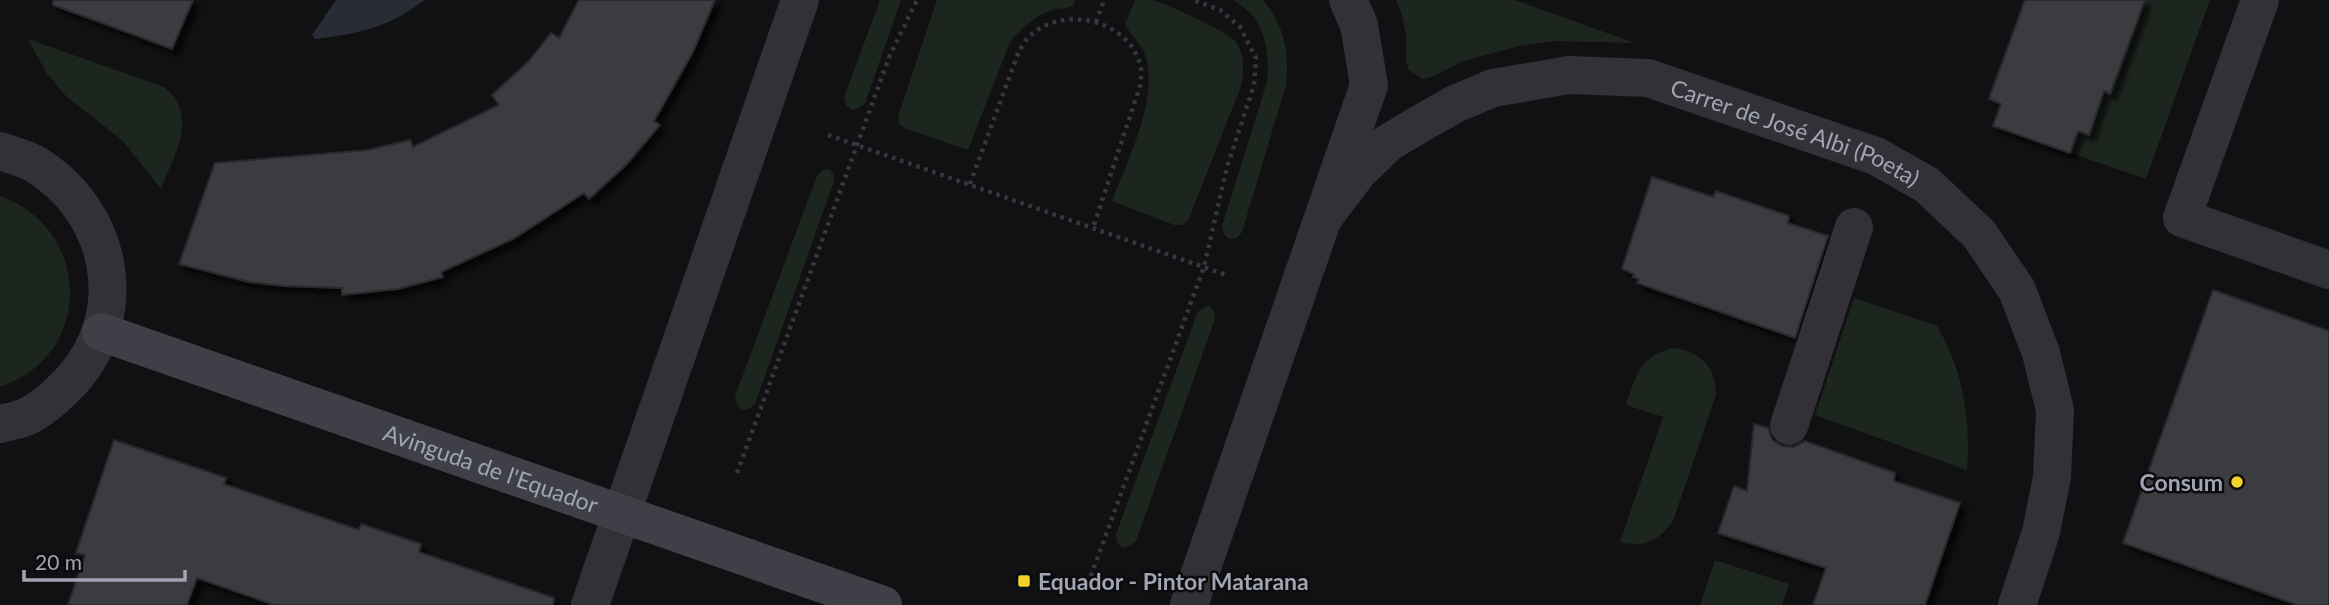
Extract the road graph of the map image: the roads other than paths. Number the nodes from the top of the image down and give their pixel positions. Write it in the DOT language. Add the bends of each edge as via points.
graph roads {
  1 [pos="800,0"];
  2 [pos="1348,0"];
  3 [pos="2260,0"];
  4 [pos="0,130"];
  5 [pos="17,157"];
  6 [pos="1324,217"];
  7 [pos="1854,227"];
  8 [pos="2329,270"];
  9 [pos="101,332"];
  10 [pos="0,424"];
  11 [pos="1789,426"];
  12 [pos="622,514"];
  13 [pos="590,605"];
  14 [pos="883,605"];
  15 [pos="1189,605"];
  16 [pos="2017,605"];
  1 -- 12 [label="street"];
  2 -- 6 [label="street" via="1359,25 1368,85"];
  3 -- 8 [label="street" via="2182,218"];
  4 -- 5 [label="street"];
  5 -- 9 [label="street" via="65,186 90,217 104,253 108,293"];
  6 -- 15 [label="street"];
  6 -- 16 [label="street, Carrer de José Albi (Poeta)" via="1358,172 1388,143 1418,125 1493,88 1569,75 1648,78 1876,156 1927,185 1979,234 2017,290 2041,353 2055,411 2052,477 2041,532"];
  7 -- 11 [label="street"];
  9 -- 10 [label="street" via="84,367 58,395 26,416"];
  9 -- 12 [label="street, Avinguda de l'Equador"];
  12 -- 13 [label="street"];
  12 -- 14 [label="street, Avinguda de l'Equador"];
}
